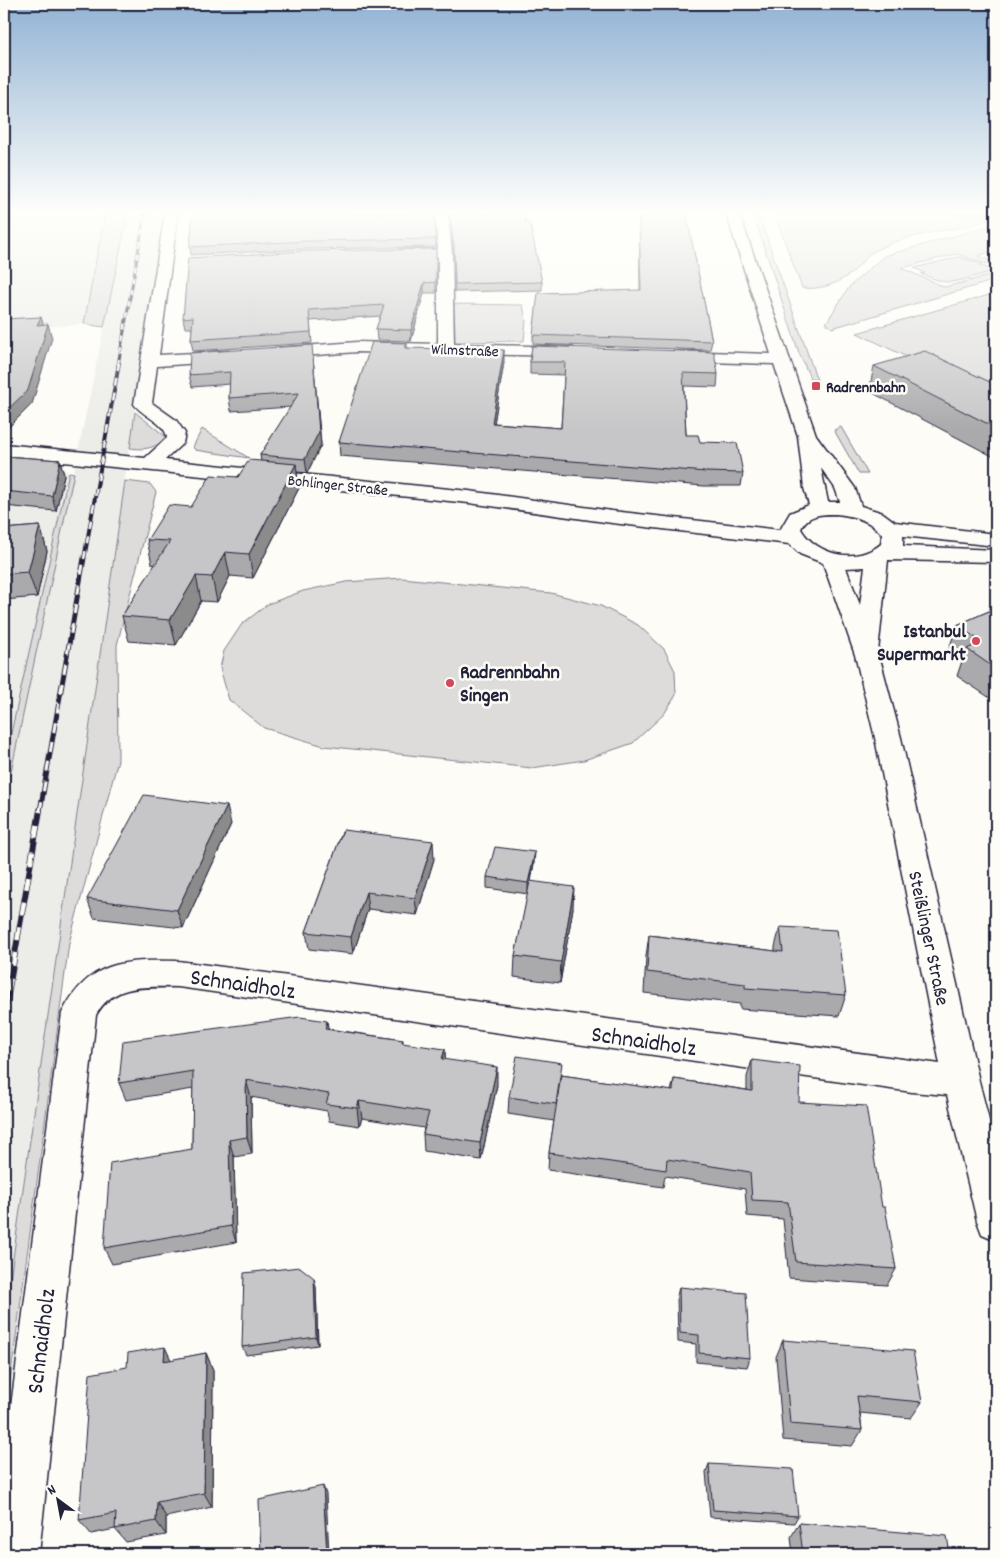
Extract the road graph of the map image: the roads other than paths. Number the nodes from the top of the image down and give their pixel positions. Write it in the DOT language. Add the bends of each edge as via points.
graph roads {
  1 [pos="165,286"];
  2 [pos="445,286"];
  3 [pos="756,286"];
  4 [pos="446,348"];
  5 [pos="580,352"];
  6 [pos="260,354"];
  7 [pos="240,355"];
  8 [pos="666,355"];
  9 [pos="781,359"];
  10 [pos="150,361"];
  11 [pos="807,436"];
  12 [pos="4,450"];
  13 [pos="150,464"];
  14 [pos="820,508"];
  15 [pos="852,510"];
  16 [pos="889,528"];
  17 [pos="793,529"];
  18 [pos="996,540"];
  19 [pos="882,555"];
  20 [pos="996,556"];
  21 [pos="832,559"];
  22 [pos="867,655"];
  23 [pos="962,1080"];
  24 [pos="996,1221"];
  25 [pos="15,1554"];
  1 -- 10 [label="street"];
  2 -- 4 [label="street"];
  3 -- 9 [label="street"];
  4 -- 5 [label="street, Wilmstraße"];
  4 -- 6 [label="street, Wilmstraße" via="357,347"];
  7 -- 10 [label="street"];
  8 -- 9 [label="street"];
  9 -- 11 [label="street"];
  10 -- 13 [label="street" via="143,404 177,433 176,439"];
  11 -- 14 [label="street"];
  11 -- 15 [label="street" via="845,488"];
  12 -- 13 [label="street, Bohlinger Straße"];
  13 -- 17 [label="street, Bohlinger Straße" via="469,497 612,517"];
  14 -- 15 [label="street"];
  14 -- 17 [label="street" via="803,513"];
  15 -- 16 [label="street" via="874,517"];
  16 -- 18 [label="street"];
  16 -- 19 [label="street, Steißlinger Straße" via="894,540"];
  17 -- 21 [label="street" via="808,550"];
  19 -- 20 [label="street"];
  19 -- 21 [label="street" via="863,560"];
  19 -- 22 [label="street, Steißlinger Straße"];
  21 -- 22 [label="street, Steißlinger Straße"];
  22 -- 23 [label="street, Steißlinger Straße"];
  23 -- 24 [label="street, Steißlinger Straße"];
  23 -- 25 [label="street, Schnaidholz" via="912,1077 178,974 137,974 111,980 92,993 79,1013"];
}
